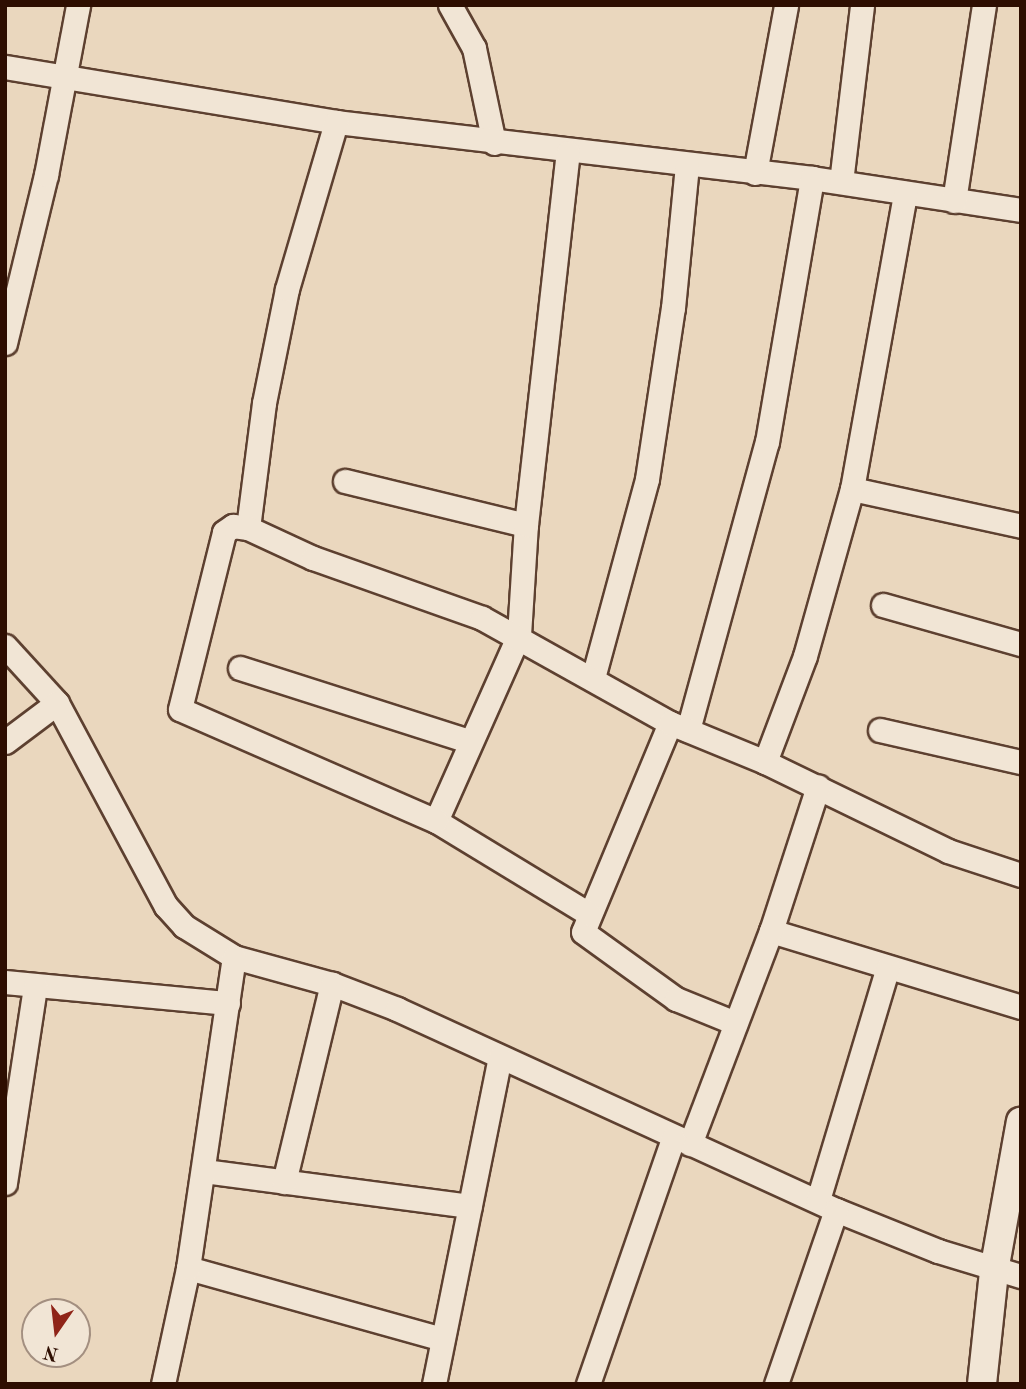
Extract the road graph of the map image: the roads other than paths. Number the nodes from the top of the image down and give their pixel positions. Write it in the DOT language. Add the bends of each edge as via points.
graph roads {
  1 [pos="78,5"];
  2 [pos="450,5"];
  3 [pos="786,5"];
  4 [pos="862,5"];
  5 [pos="984,5"];
  6 [pos="5,67"];
  7 [pos="66,75"];
  8 [pos="336,122"];
  9 [pos="494,143"];
  10 [pos="568,152"];
  11 [pos="687,165"];
  12 [pos="755,173"];
  13 [pos="813,177"];
  14 [pos="841,182"];
  15 [pos="905,192"];
  16 [pos="954,201"];
  17 [pos="1021,210"];
  18 [pos="5,343"];
  19 [pos="345,481"];
  20 [pos="852,489"];
  21 [pos="526,525"];
  22 [pos="1021,526"];
  23 [pos="248,528"];
  24 [pos="883,605"];
  25 [pos="519,635"];
  26 [pos="1021,644"];
  27 [pos="5,646"];
  28 [pos="240,668"];
  29 [pos="593,678"];
  30 [pos="57,703"];
  31 [pos="679,726"];
  32 [pos="880,730"];
  33 [pos="470,741"];
  34 [pos="5,742"];
  35 [pos="765,762"];
  36 [pos="1021,762"];
  37 [pos="818,786"];
  38 [pos="436,821"];
  39 [pos="1021,875"];
  40 [pos="589,914"];
  41 [pos="771,931"];
  42 [pos="234,957"];
  43 [pos="888,967"];
  44 [pos="5,982"];
  45 [pos="332,984"];
  46 [pos="35,986"];
  47 [pos="229,1003"];
  48 [pos="1021,1007"];
  49 [pos="735,1024"];
  50 [pos="500,1058"];
  51 [pos="1021,1121"];
  52 [pos="682,1141"];
  53 [pos="204,1171"];
  54 [pos="284,1182"];
  55 [pos="5,1184"];
  56 [pos="1015,1189"];
  57 [pos="827,1205"];
  58 [pos="470,1206"];
  59 [pos="188,1268"];
  60 [pos="1008,1273"];
  61 [pos="442,1339"];
  62 [pos="163,1384"];
  63 [pos="434,1384"];
  64 [pos="588,1384"];
  65 [pos="776,1384"];
  66 [pos="982,1384"];
  1 -- 7 [label="street"];
  2 -- 9 [label="street" via="474,48"];
  3 -- 12 [label="street"];
  4 -- 14 [label="street"];
  5 -- 16 [label="street"];
  6 -- 7 [label="street"];
  7 -- 8 [label="street"];
  7 -- 18 [label="street"];
  8 -- 9 [label="street"];
  8 -- 23 [label="street" via="287,289 264,403"];
  9 -- 10 [label="street"];
  10 -- 11 [label="street"];
  10 -- 21 [label="street"];
  11 -- 12 [label="street"];
  11 -- 29 [label="street" via="673,308 647,479"];
  12 -- 13 [label="street"];
  13 -- 14 [label="street"];
  13 -- 31 [label="street" via="767,442"];
  14 -- 15 [label="street"];
  15 -- 16 [label="street"];
  15 -- 20 [label="street"];
  16 -- 17 [label="street"];
  19 -- 21 [label="street"];
  20 -- 22 [label="street"];
  20 -- 35 [label="street" via="805,656"];
  21 -- 25 [label="street"];
  23 -- 25 [label="street" via="313,558"];
  23 -- 38 [label="street" via="233,526 224,531 180,709"];
  24 -- 26 [label="street"];
  25 -- 29 [label="street"];
  25 -- 33 [label="street"];
  27 -- 30 [label="street"];
  28 -- 33 [label="street"];
  29 -- 31 [label="street"];
  30 -- 34 [label="street"];
  30 -- 42 [label="street" via="166,906 184,926"];
  31 -- 35 [label="street"];
  31 -- 40 [label="street"];
  32 -- 36 [label="street"];
  33 -- 38 [label="street"];
  35 -- 37 [label="street"];
  37 -- 39 [label="street" via="948,851"];
  37 -- 41 [label="street"];
  38 -- 40 [label="street"];
  40 -- 49 [label="street" via="585,937 676,999"];
  41 -- 43 [label="street"];
  41 -- 49 [label="street"];
  42 -- 45 [label="street"];
  42 -- 47 [label="street"];
  43 -- 48 [label="street"];
  43 -- 57 [label="street"];
  44 -- 46 [label="street"];
  45 -- 50 [label="street"];
  45 -- 54 [label="street"];
  46 -- 47 [label="street"];
  46 -- 55 [label="street"];
  47 -- 53 [label="street"];
  49 -- 52 [label="street"];
  50 -- 52 [label="street"];
  50 -- 58 [label="street"];
  51 -- 56 [label="street"];
  52 -- 57 [label="street"];
  52 -- 64 [label="street"];
  53 -- 54 [label="street"];
  53 -- 59 [label="street"];
  54 -- 58 [label="street"];
  56 -- 60 [label="street"];
  57 -- 60 [label="street"];
  57 -- 65 [label="street"];
  58 -- 61 [label="street"];
  59 -- 61 [label="street"];
  59 -- 62 [label="street"];
  60 -- 66 [label="street"];
  61 -- 63 [label="street"];
}
